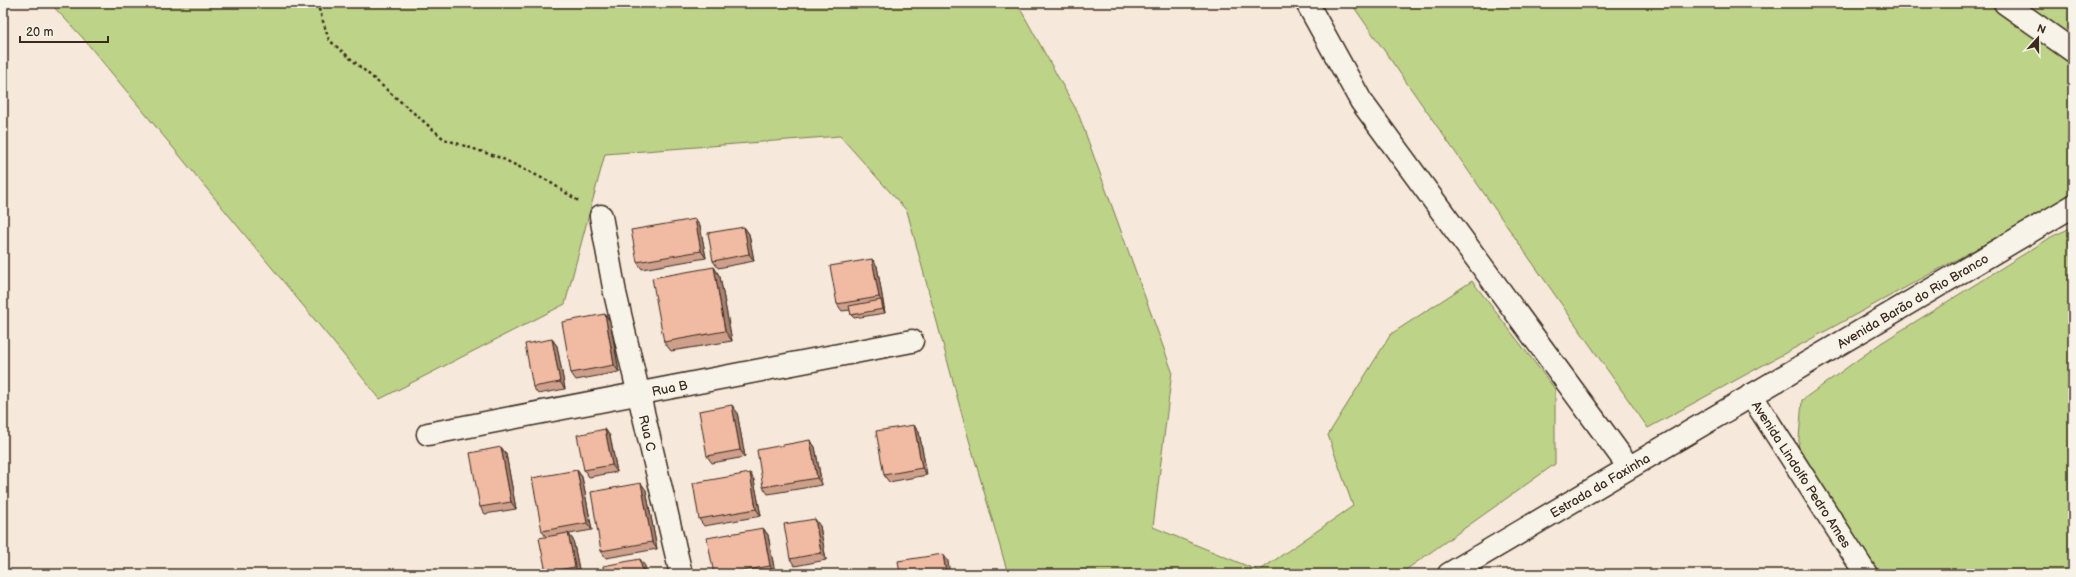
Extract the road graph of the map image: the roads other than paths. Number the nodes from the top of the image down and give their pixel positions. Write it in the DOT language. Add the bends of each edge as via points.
graph roads {
  1 [pos="1307,3"];
  2 [pos="2005,3"];
  3 [pos="2073,51"];
  4 [pos="2073,206"];
  5 [pos="600,216"];
  6 [pos="912,341"];
  7 [pos="640,394"];
  8 [pos="1751,395"];
  9 [pos="428,434"];
  10 [pos="1629,467"];
  11 [pos="681,574"];
  12 [pos="1449,574"];
  13 [pos="1866,574"];
  1 -- 10 [label="street" via="1361,101"];
  2 -- 3 [label="street"];
  4 -- 8 [label="street, Avenida Barão do Rio Branco"];
  5 -- 7 [label="street, Rua C" via="615,293"];
  6 -- 7 [label="street, Rua B"];
  7 -- 9 [label="street, Rua B"];
  7 -- 11 [label="street, Rua C"];
  8 -- 10 [label="street, Estrada da Faxinha"];
  8 -- 13 [label="street, Avenida Lindolfo Pedro Ames"];
  10 -- 12 [label="street, Estrada da Faxinha"];
}
